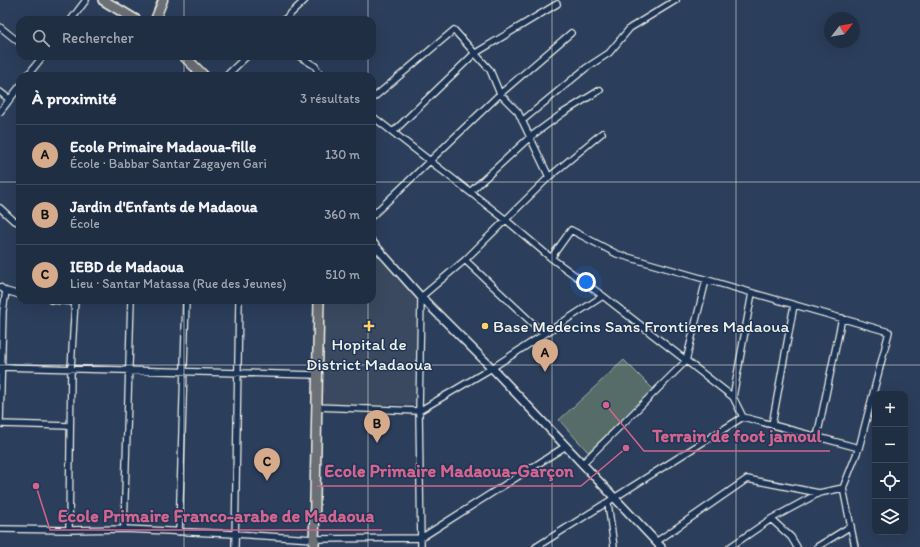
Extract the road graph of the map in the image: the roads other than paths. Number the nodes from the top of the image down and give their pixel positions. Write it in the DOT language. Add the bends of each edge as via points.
graph roads {
  1 [pos="86,0"];
  2 [pos="103,0"];
  3 [pos="163,0"];
  4 [pos="305,0"];
  5 [pos="676,0"];
  6 [pos="557,4"];
  7 [pos="74,16"];
  8 [pos="129,16"];
  9 [pos="157,16"];
  10 [pos="288,16"];
  11 [pos="0,27"];
  12 [pos="571,33"];
  13 [pos="16,40"];
  14 [pos="474,54"];
  15 [pos="38,60"];
  16 [pos="188,60"];
  17 [pos="243,60"];
  18 [pos="305,60"];
  19 [pos="30,72"];
  20 [pos="200,72"];
  21 [pos="230,72"];
  22 [pos="319,72"];
  23 [pos="600,90"];
  24 [pos="16,91"];
  25 [pos="0,92"];
  26 [pos="500,94"];
  27 [pos="376,96"];
  28 [pos="9,99"];
  29 [pos="0,112"];
  30 [pos="376,119"];
  31 [pos="522,121"];
  32 [pos="393,132"];
  33 [pos="602,133"];
  34 [pos="530,137"];
  35 [pos="430,161"];
  36 [pos="549,177"];
  37 [pos="470,192"];
  38 [pos="0,208"];
  39 [pos="376,212"];
  40 [pos="506,220"];
  41 [pos="16,221"];
  42 [pos="376,246"];
  43 [pos="551,258"];
  44 [pos="465,260"];
  45 [pos="706,280"];
  46 [pos="0,286"];
  47 [pos="6,291"];
  48 [pos="752,293"];
  49 [pos="16,294"];
  50 [pos="603,296"];
  51 [pos="421,297"];
  52 [pos="75,304"];
  53 [pos="131,304"];
  54 [pos="186,304"];
  55 [pos="239,304"];
  56 [pos="319,304"];
  57 [pos="794,305"];
  58 [pos="2,310"];
  59 [pos="842,318"];
  60 [pos="544,334"];
  61 [pos="686,361"];
  62 [pos="1,367"];
  63 [pos="492,368"];
  64 [pos="71,369"];
  65 [pos="129,370"];
  66 [pos="184,372"];
  67 [pos="238,373"];
  68 [pos="317,375"];
  69 [pos="733,397"];
  70 [pos="316,407"];
  71 [pos="419,411"];
  72 [pos="743,417"];
  73 [pos="0,423"];
  74 [pos="772,425"];
  75 [pos="70,426"];
  76 [pos="817,437"];
  77 [pos="566,446"];
  78 [pos="859,448"];
  79 [pos="582,464"];
  80 [pos="843,488"];
  81 [pos="819,493"];
  82 [pos="614,498"];
  83 [pos="608,503"];
  84 [pos="771,519"];
  85 [pos="850,526"];
  86 [pos="0,529"];
  87 [pos="124,529"];
  88 [pos="69,530"];
  89 [pos="179,532"];
  90 [pos="235,534"];
  91 [pos="421,538"];
  92 [pos="314,543"];
  93 [pos="659,544"];
  94 [pos="235,547"];
  95 [pos="421,547"];
  96 [pos="536,547"];
  97 [pos="614,547"];
  98 [pos="730,547"];
  99 [pos="797,547"];
  100 [pos="817,547"];
  101 [pos="855,547"];
  1 -- 7 [label="street"];
  2 -- 8 [label="highway"];
  3 -- 9 [label="main road"];
  4 -- 10 [label="street"];
  5 -- 31 [label="street" via="630,28 609,53 586,68"];
  6 -- 14 [label="street"];
  11 -- 13 [label="street"];
  12 -- 26 [label="street"];
  14 -- 26 [label="street" via="490,70"];
  14 -- 27 [label="street" via="454,30"];
  14 -- 32 [label="street"];
  15 -- 19 [label="street"];
  16 -- 20 [label="highway"];
  17 -- 21 [label="street"];
  18 -- 22 [label="street" via="315,66"];
  23 -- 34 [label="street"];
  24 -- 28 [label="street"];
  25 -- 28 [label="street"];
  26 -- 31 [label="street" via="518,112"];
  26 -- 35 [label="street"];
  28 -- 29 [label="street"];
  30 -- 32 [label="street"];
  31 -- 34 [label="street"];
  32 -- 35 [label="street"];
  33 -- 36 [label="street"];
  34 -- 36 [label="street"];
  34 -- 37 [label="street"];
  35 -- 37 [label="street"];
  35 -- 39 [label="street"];
  36 -- 40 [label="street"];
  37 -- 40 [label="street"];
  38 -- 41 [label="street"];
  40 -- 43 [label="street"];
  40 -- 44 [label="street"];
  42 -- 51 [label="street"];
  43 -- 45 [label="street" via="571,230 617,254"];
  43 -- 50 [label="street"];
  44 -- 51 [label="street"];
  44 -- 60 [label="street"];
  45 -- 48 [label="street"];
  45 -- 61 [label="street"];
  46 -- 47 [label="street"];
  47 -- 49 [label="street"];
  47 -- 58 [label="street"];
  48 -- 57 [label="street"];
  48 -- 69 [label="street"];
  50 -- 60 [label="street"];
  50 -- 61 [label="street"];
  51 -- 63 [label="street"];
  51 -- 71 [label="street"];
  52 -- 64 [label="street"];
  53 -- 65 [label="street"];
  54 -- 66 [label="street"];
  55 -- 67 [label="street"];
  56 -- 68 [label="highway"];
  57 -- 59 [label="street"];
  57 -- 74 [label="street"];
  58 -- 62 [label="street"];
  59 -- 76 [label="street"];
  59 -- 78 [label="street" via="889,332"];
  60 -- 63 [label="street"];
  61 -- 69 [label="street"];
  61 -- 79 [label="street"];
  62 -- 64 [label="street"];
  62 -- 73 [label="street"];
  63 -- 71 [label="street"];
  63 -- 77 [label="street"];
  64 -- 65 [label="street"];
  64 -- 75 [label="street"];
  65 -- 66 [label="street"];
  65 -- 87 [label="street"];
  66 -- 67 [label="street"];
  66 -- 89 [label="street"];
  67 -- 68 [label="street"];
  67 -- 90 [label="street"];
  68 -- 70 [label="highway"];
  69 -- 72 [label="street"];
  70 -- 71 [label="street"];
  70 -- 92 [label="highway"];
  71 -- 91 [label="street"];
  72 -- 74 [label="street"];
  72 -- 82 [label="street"];
  73 -- 75 [label="street"];
  74 -- 76 [label="street"];
  75 -- 88 [label="street"];
  76 -- 78 [label="street"];
  77 -- 79 [label="street"];
  77 -- 91 [label="street"];
  78 -- 80 [label="street"];
  79 -- 82 [label="street"];
  80 -- 81 [label="street"];
  80 -- 85 [label="street"];
  81 -- 84 [label="street"];
  81 -- 93 [label="street" via="747,479"];
  82 -- 83 [label="street"];
  82 -- 93 [label="street"];
  83 -- 96 [label="street"];
  83 -- 97 [label="street"];
  84 -- 98 [label="street"];
  84 -- 99 [label="street" via="791,537"];
  85 -- 100 [label="street"];
  85 -- 101 [label="street"];
  86 -- 88 [label="street"];
  87 -- 88 [label="street"];
  87 -- 89 [label="street"];
  89 -- 90 [label="street"];
  90 -- 92 [label="street"];
  90 -- 94 [label="street"];
  91 -- 92 [label="street"];
  91 -- 95 [label="street"];
}
